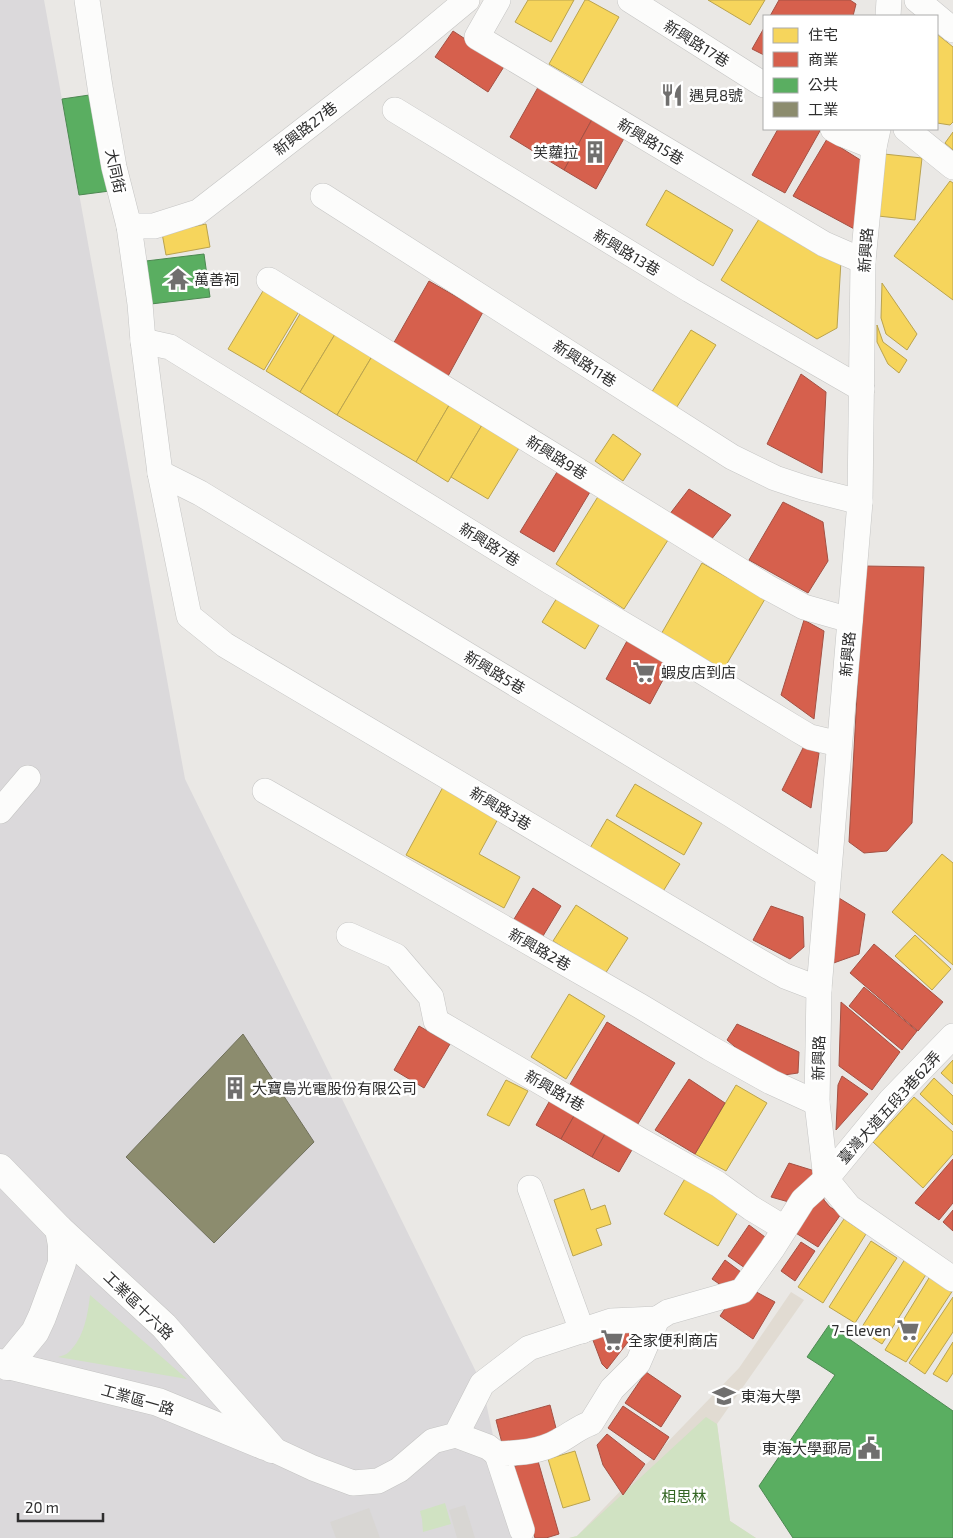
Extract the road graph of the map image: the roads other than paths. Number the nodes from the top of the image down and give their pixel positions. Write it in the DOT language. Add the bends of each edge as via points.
graph roads {
  1 [pos="87,0"];
  2 [pos="468,0"];
  3 [pos="498,0"];
  4 [pos="630,0"];
  5 [pos="889,0"];
  6 [pos="917,0"];
  7 [pos="888,15"];
  8 [pos="935,15"];
  9 [pos="938,18"];
  10 [pos="953,30"];
  11 [pos="763,84"];
  12 [pos="395,110"];
  13 [pos="835,130"];
  14 [pos="907,130"];
  15 [pos="876,138"];
  16 [pos="953,167"];
  17 [pos="323,196"];
  18 [pos="129,226"];
  19 [pos="863,261"];
  20 [pos="269,280"];
  21 [pos="143,341"];
  22 [pos="862,388"];
  23 [pos="160,473"];
  24 [pos="860,502"];
  25 [pos="189,616"];
  26 [pos="850,620"];
  27 [pos="839,744"];
  28 [pos="28,778"];
  29 [pos="265,791"];
  30 [pos="0,811"];
  31 [pos="828,875"];
  32 [pos="349,935"];
  33 [pos="819,989"];
  34 [pos="953,1036"];
  35 [pos="817,1103"];
  36 [pos="0,1168"];
  37 [pos="826,1179"];
  38 [pos="530,1188"];
  39 [pos="784,1228"];
  40 [pos="59,1230"];
  41 [pos="949,1269"];
  42 [pos="657,1319"];
  43 [pos="582,1331"];
  44 [pos="4,1364"];
  45 [pos="456,1435"];
  46 [pos="272,1449"];
  47 [pos="497,1454"];
  48 [pos="522,1530"];
  1 -- 18 [label="street, 大同街" via="114,167"];
  2 -- 18 [label="street, 新興路27巷" via="198,212 154,226"];
  3 -- 19 [label="street, 新興路15巷" via="477,37 824,244"];
  4 -- 11 [label="street, 新興路17巷"];
  5 -- 7 [label="street"];
  6 -- 8 [label="street"];
  9 -- 10 [label="street"];
  12 -- 22 [label="street, 新興路13巷" via="690,290"];
  13 -- 15 [label="street" via="842,134"];
  14 -- 16 [label="street"];
  15 -- 19 [label="street, 新興路"];
  17 -- 24 [label="street, 新興路11巷" via="732,457 775,478"];
  18 -- 21 [label="street, 大同街"];
  19 -- 22 [label="street, 新興路"];
  20 -- 26 [label="street, 新興路9巷" via="768,587 804,607"];
  21 -- 23 [label="street, 大同街"];
  21 -- 27 [label="street, 新興路7巷" via="170,347 810,737"];
  22 -- 24 [label="street, 新興路"];
  23 -- 25 [label="street, 大同街"];
  23 -- 31 [label="street, 新興路5巷" via="200,493"];
  24 -- 26 [label="street, 新興路"];
  25 -- 33 [label="street, 新興路3巷" via="225,645 757,960 785,976"];
  26 -- 27 [label="street, 新興路"];
  27 -- 31 [label="street, 新興路"];
  28 -- 30 [label="street"];
  29 -- 35 [label="street, 新興路2巷" via="710,1048"];
  31 -- 33 [label="street, 新興路"];
  32 -- 39 [label="street, 新興路1巷" via="396,956 431,997 436,1021 718,1184"];
  33 -- 35 [label="street, 新興路"];
  34 -- 37 [label="street, 臺灣大道五段3巷62弄" via="891,1100"];
  35 -- 37 [label="street, 新興路"];
  36 -- 40 [label="street, 工業區十六路"];
  37 -- 39 [label="street, 臺灣大道五段3巷62弄" via="803,1200"];
  37 -- 41 [label="street" via="849,1207"];
  38 -- 43 [label="street"];
  39 -- 42 [label="street, 臺灣大道五段3巷62弄" via="742,1291 668,1312"];
  40 -- 44 [label="street" via="62,1263 42,1317 35,1332"];
  40 -- 46 [label="street, 工業區十六路" via="164,1326"];
  42 -- 43 [label="street" via="611,1321"];
  42 -- 47 [label="street" via="638,1363 612,1389 591,1424 542,1449"];
  43 -- 45 [label="street" via="529,1348 482,1384"];
  44 -- 46 [label="street, 工業區一路" via="158,1402"];
  45 -- 46 [label="street" via="433,1441 399,1470 378,1481 353,1483"];
  45 -- 47 [label="street" via="488,1447"];
  47 -- 48 [label="street"];
}
